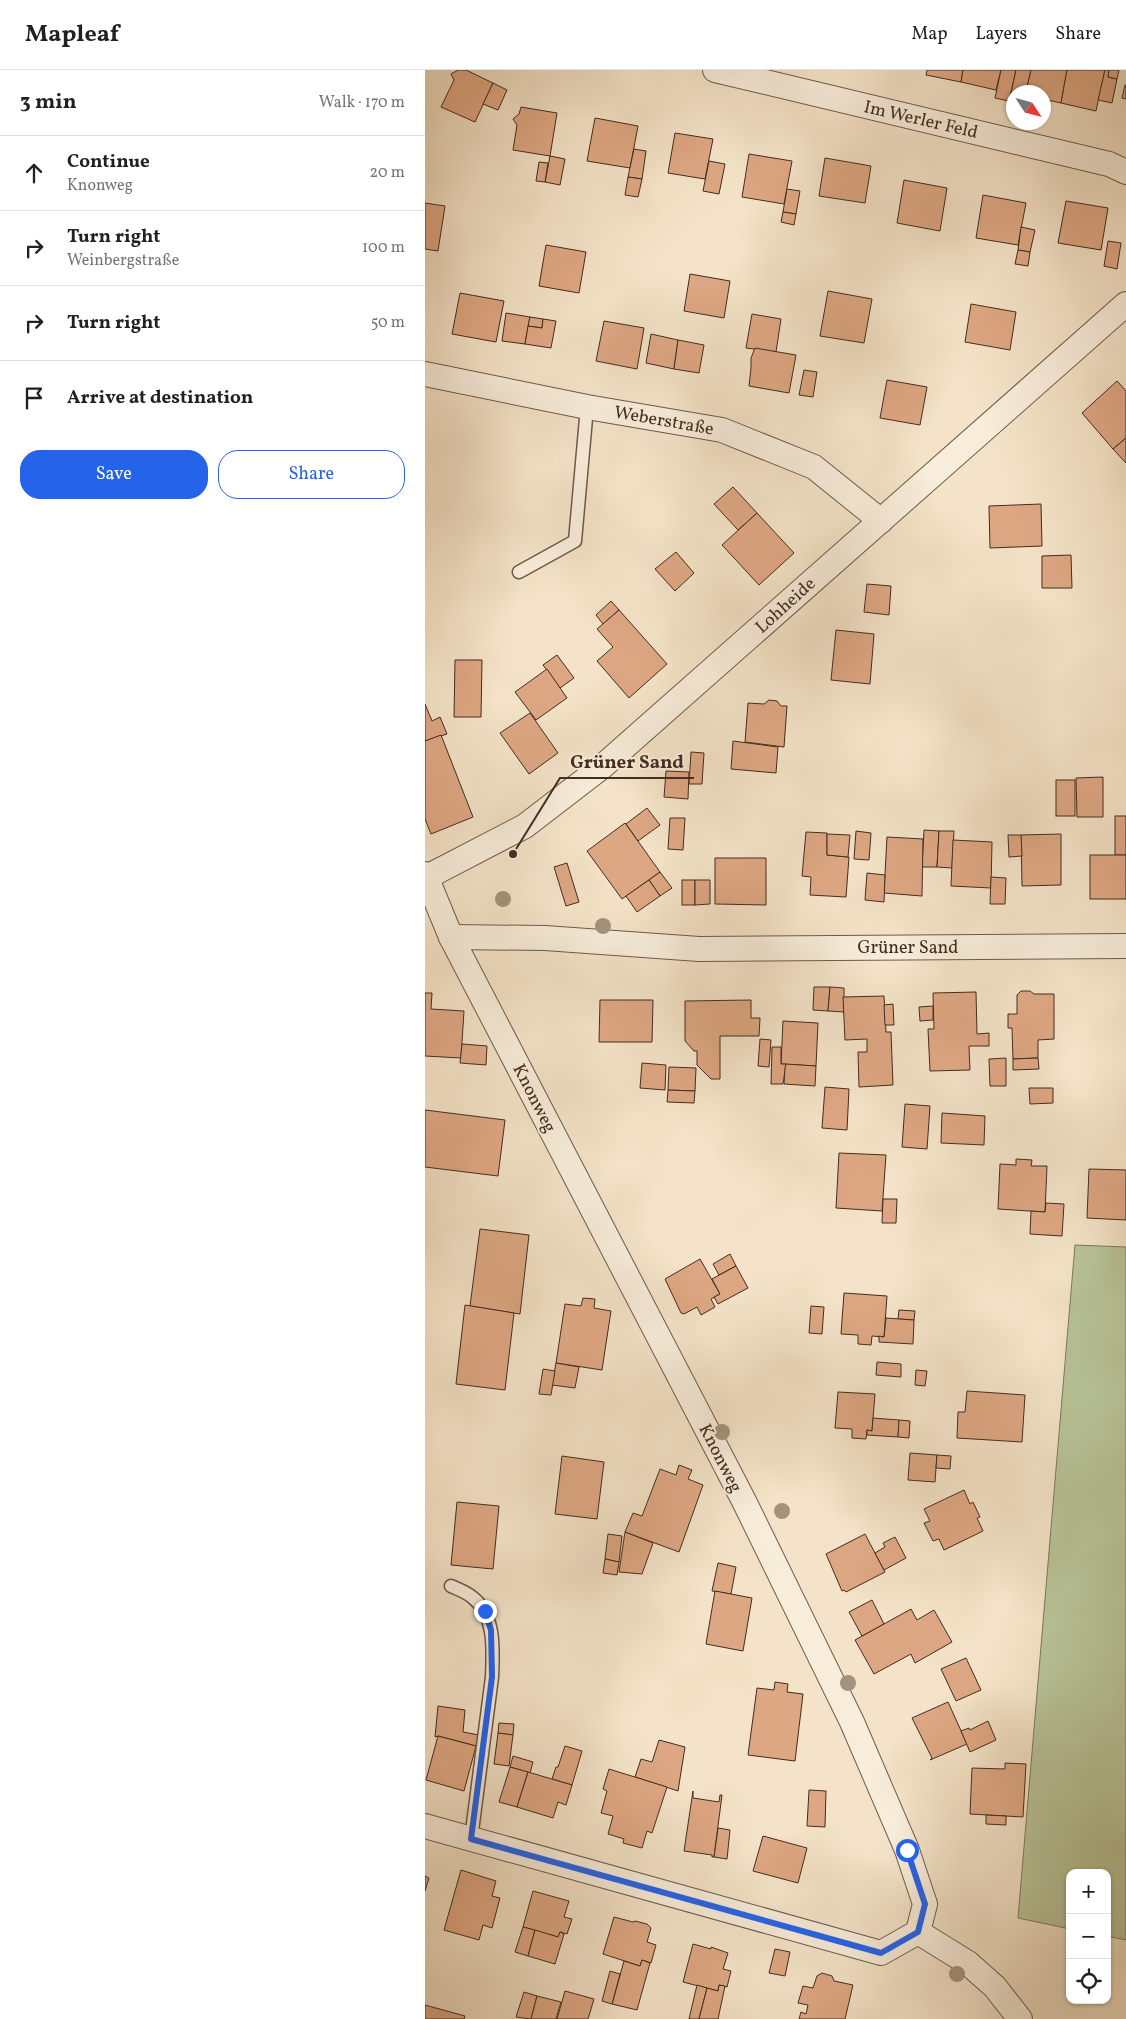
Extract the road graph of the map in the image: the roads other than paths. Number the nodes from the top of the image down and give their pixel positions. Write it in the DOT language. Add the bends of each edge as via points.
graph roads {
  1 [pos="715,70"];
  2 [pos="1126,172"];
  3 [pos="1125,306"];
  4 [pos="425,374"];
  5 [pos="587,407"];
  6 [pos="881,520"];
  7 [pos="519,572"];
  8 [pos="426,877"];
  9 [pos="451,937"];
  10 [pos="1126,946"];
  11 [pos="451,1586"];
  12 [pos="425,1826"];
  13 [pos="471,1839"];
  14 [pos="918,1932"];
  15 [pos="1020,2019"];
  1 -- 2 [label="street, Im Werler Feld" via="1109,164"];
  3 -- 6 [label="street, Lohheide"];
  4 -- 5 [label="street, Weberstraße"];
  5 -- 6 [label="street, Weberstraße" via="721,430 814,467"];
  5 -- 7 [label="lane" via="575,542"];
  6 -- 8 [label="street, Lohheide" via="603,766 525,826"];
  8 -- 9 [label="street, Knonweg"];
  9 -- 10 [label="street, Grüner Sand" via="545,938 699,949"];
  9 -- 14 [label="street, Knonweg" via="744,1501 851,1722 907,1850 925,1904"];
  11 -- 13 [label="lane" via="473,1597 485,1611 493,1653"];
  12 -- 13 [label="street"];
  13 -- 14 [label="street" via="881,1953"];
  14 -- 15 [label="street" via="968,1963 995,1987"];
}
